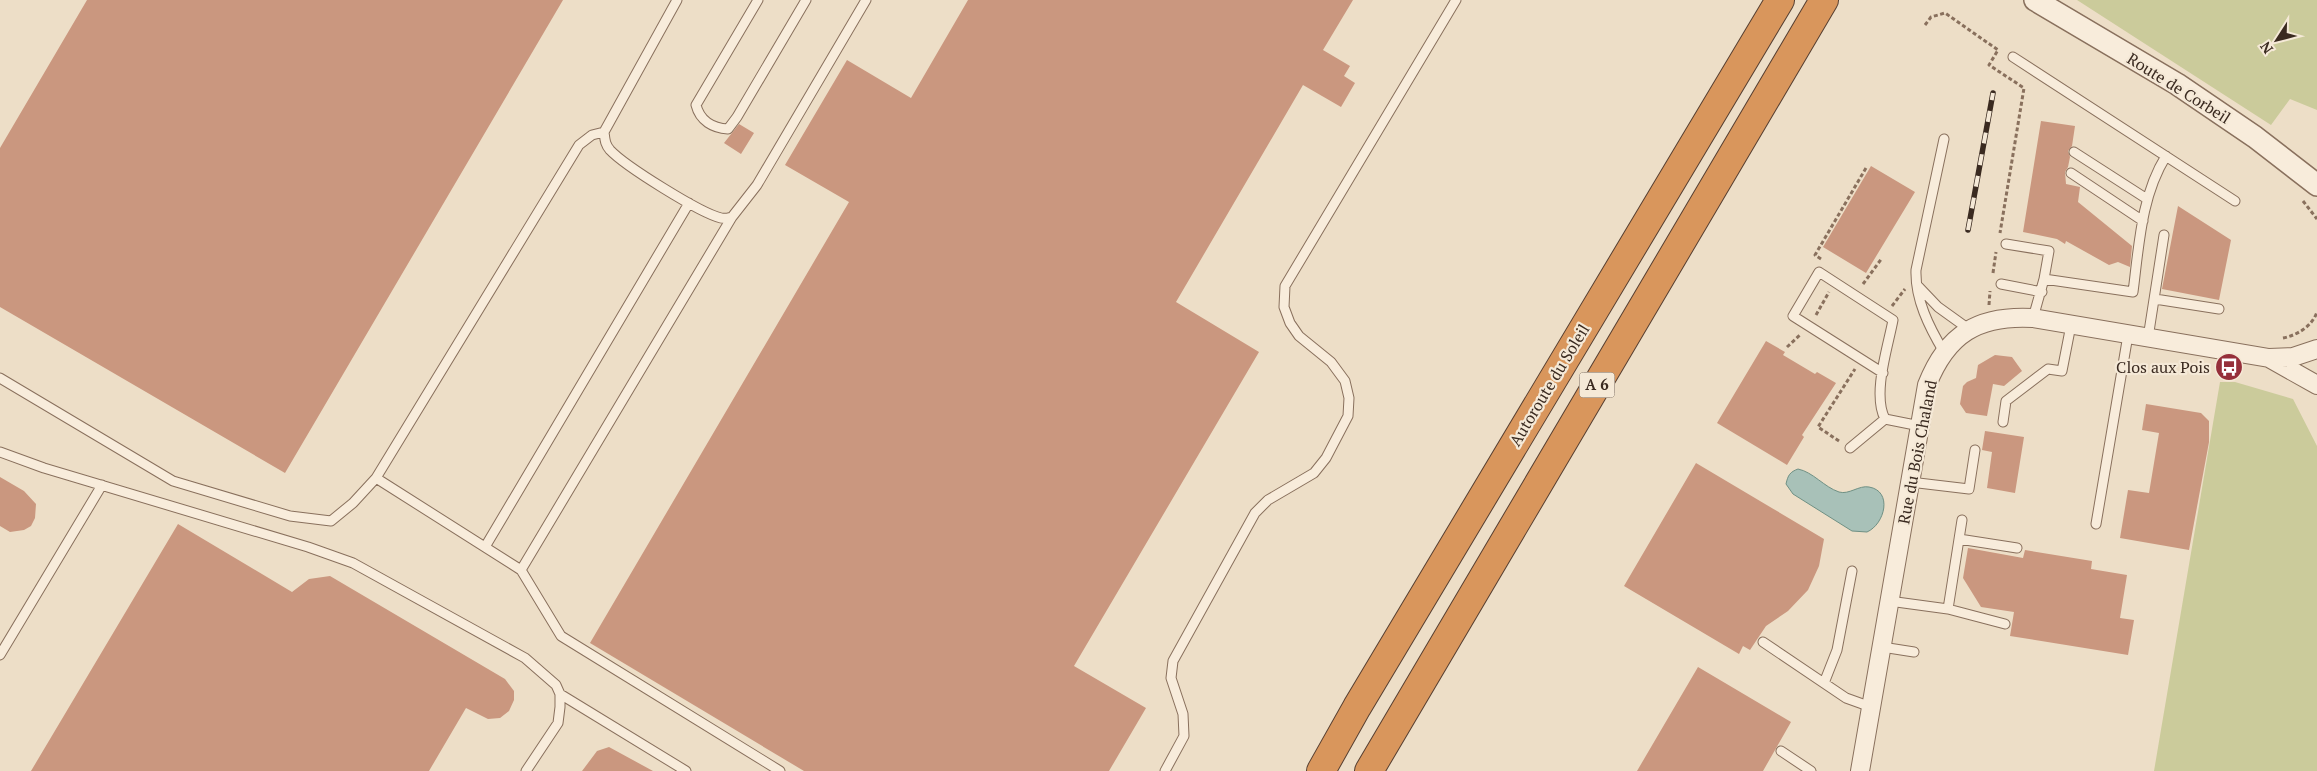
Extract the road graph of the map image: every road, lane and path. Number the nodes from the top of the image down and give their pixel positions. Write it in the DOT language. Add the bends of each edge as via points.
graph roads {
  1 [pos="677,0"];
  2 [pos="758,0"];
  3 [pos="806,0"];
  4 [pos="866,0"];
  5 [pos="1456,0"];
  6 [pos="1780,0"];
  7 [pos="1824,0"];
  8 [pos="2035,0"];
  9 [pos="1925,25"];
  10 [pos="2013,57"];
  11 [pos="604,132"];
  12 [pos="1944,139"];
  13 [pos="2074,152"];
  14 [pos="2166,156"];
  15 [pos="1866,168"];
  16 [pos="2071,172"];
  17 [pos="2317,185"];
  18 [pos="2148,199"];
  19 [pos="2235,201"];
  20 [pos="2303,201"];
  21 [pos="689,203"];
  22 [pos="732,217"];
  23 [pos="2317,218"];
  24 [pos="2143,221"];
  25 [pos="1999,235"];
  26 [pos="2164,235"];
  27 [pos="2002,244"];
  28 [pos="1882,258"];
  29 [pos="1840,270"];
  30 [pos="1993,274"];
  31 [pos="2044,279"];
  32 [pos="1834,281"];
  33 [pos="1916,284"];
  34 [pos="1996,284"];
  35 [pos="2042,292"];
  36 [pos="2155,298"];
  37 [pos="2219,309"];
  38 [pos="2317,312"];
  39 [pos="2033,318"];
  40 [pos="1988,321"];
  41 [pos="2071,325"];
  42 [pos="1808,326"];
  43 [pos="1970,330"];
  44 [pos="2128,335"];
  45 [pos="2148,338"];
  46 [pos="2279,338"];
  47 [pos="1787,347"];
  48 [pos="2317,350"];
  49 [pos="1944,352"];
  50 [pos="2269,358"];
  51 [pos="1883,373"];
  52 [pos="0,378"];
  53 [pos="2317,385"];
  54 [pos="1885,419"];
  55 [pos="2003,422"];
  56 [pos="1920,426"];
  57 [pos="1850,448"];
  58 [pos="1975,450"];
  59 [pos="0,452"];
  60 [pos="376,478"];
  61 [pos="1910,482"];
  62 [pos="102,485"];
  63 [pos="1962,520"];
  64 [pos="2096,524"];
  65 [pos="1959,539"];
  66 [pos="485,547"];
  67 [pos="2017,548"];
  68 [pos="521,570"];
  69 [pos="1852,572"];
  70 [pos="1889,600"];
  71 [pos="1948,609"];
  72 [pos="2005,624"];
  73 [pos="1763,642"];
  74 [pos="1882,647"];
  75 [pos="1914,652"];
  76 [pos="0,655"];
  77 [pos="1824,683"];
  78 [pos="560,694"];
  79 [pos="1356,707"];
  80 [pos="1871,707"];
  81 [pos="1781,751"];
  82 [pos="526,771"];
  83 [pos="686,771"];
  84 [pos="780,771"];
  85 [pos="1165,771"];
  86 [pos="1307,771"];
  87 [pos="1321,771"];
  88 [pos="1369,771"];
  89 [pos="1812,771"];
  90 [pos="1860,771"];
  1 -- 11 [label="lane"];
  2 -- 3 [label="lane" via="696,105 706,122 718,128 728,128 738,117"];
  4 -- 22 [label="lane" via="757,185"];
  5 -- 85 [label="lane" via="1285,286 1284,307 1298,336 1331,362 1345,381 1349,398 1348,416 1326,458 1314,473 1268,500 1255,513 1174,661 1171,678 1183,714 1184,736"];
  6 -- 79 [label="highway, Autoroute du Soleil / A 6"];
  7 -- 88 [label="highway, A 6"];
  8 -- 17 [label="street, Route de Corbeil" via="2178,84"];
  9 -- 25 [label="path" via="1931,17 1946,13 1957,19 1968,31 1998,50 1989,65 2024,88"];
  10 -- 14 [label="lane"];
  11 -- 21 [label="lane" via="605,144 611,151"];
  11 -- 60 [label="lane" via="592,135 578,145"];
  12 -- 33 [label="lane" via="1916,270"];
  13 -- 18 [label="lane"];
  14 -- 18 [label="lane" via="2154,175"];
  14 -- 19 [label="lane"];
  15 -- 29 [label="path" via="1815,255"];
  16 -- 24 [label="lane"];
  18 -- 24 [label="lane"];
  20 -- 23 [label="path"];
  21 -- 22 [label="lane" via="723,219"];
  21 -- 66 [label="lane"];
  22 -- 68 [label="lane"];
  24 -- 31 [label="lane" via="2133,292"];
  26 -- 36 [label="lane"];
  27 -- 30 [label="path"];
  27 -- 31 [label="lane" via="2049,251"];
  28 -- 29 [label="path" via="1864,285"];
  29 -- 32 [label="path"];
  31 -- 35 [label="lane"];
  32 -- 42 [label="path"];
  32 -- 42 [label="lane" via="1819,272 1793,316"];
  32 -- 51 [label="lane" via="1893,320"];
  33 -- 43 [label="lane" via="1938,307"];
  33 -- 49 [label="lane" via="1920,301"];
  34 -- 35 [label="lane"];
  34 -- 40 [label="path"];
  35 -- 39 [label="lane"];
  36 -- 37 [label="lane"];
  36 -- 45 [label="lane"];
  38 -- 46 [label="path" via="2314,321 2303,330"];
  39 -- 40 [label="street, Rue du Bois Chaland" via="2008,316"];
  39 -- 41 [label="street, Rue du Bois Chaland"];
  40 -- 43 [label="street, Rue du Bois Chaland"];
  41 -- 44 [label="street, Rue du Bois Chaland"];
  41 -- 55 [label="lane" via="2062,371 2048,369 2006,401"];
  42 -- 47 [label="path"];
  42 -- 51 [label="lane"];
  43 -- 49 [label="street, Rue du Bois Chaland"];
  44 -- 45 [label="street, Rue du Bois Chaland"];
  44 -- 64 [label="lane"];
  45 -- 50 [label="street, Rue du Bois Chaland"];
  48 -- 50 [label="street, Rue du Bois Chaland"];
  49 -- 56 [label="street, Rue du Bois Chaland" via="1927,386"];
  50 -- 53 [label="street, Rue du Bois Chaland"];
  51 -- 54 [label="lane" via="1879,394 1880,409"];
  52 -- 60 [label="lane" via="173,482 290,516 331,521"];
  54 -- 56 [label="lane"];
  54 -- 57 [label="lane"];
  56 -- 61 [label="street, Rue du Bois Chaland"];
  58 -- 61 [label="lane" via="1969,490"];
  59 -- 62 [label="lane"];
  60 -- 66 [label="lane"];
  61 -- 70 [label="street, Rue du Bois Chaland"];
  62 -- 76 [label="lane"];
  62 -- 78 [label="lane" via="353,562 525,658 556,685"];
  63 -- 65 [label="lane"];
  65 -- 67 [label="lane"];
  65 -- 71 [label="lane"];
  66 -- 68 [label="lane"];
  68 -- 84 [label="lane" via="561,636"];
  69 -- 77 [label="lane" via="1837,650"];
  70 -- 71 [label="lane"];
  70 -- 74 [label="street, Rue du Bois Chaland"];
  71 -- 72 [label="lane"];
  73 -- 77 [label="lane"];
  74 -- 75 [label="lane"];
  74 -- 80 [label="street, Rue du Bois Chaland"];
  77 -- 80 [label="lane" via="1846,698"];
  78 -- 82 [label="lane" via="558,723"];
  78 -- 83 [label="lane"];
  79 -- 86 [label="highway"];
  79 -- 87 [label="highway, Autoroute du Soleil / A 6"];
  80 -- 90 [label="street, Rue du Bois Chaland"];
  81 -- 89 [label="lane"];
}
